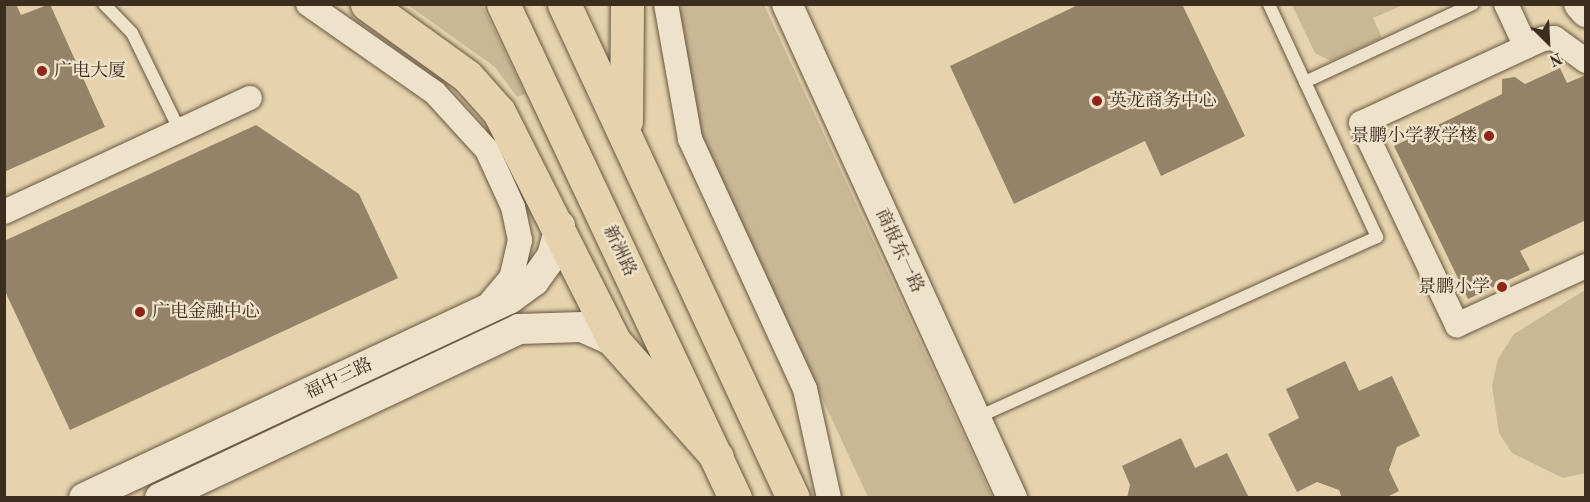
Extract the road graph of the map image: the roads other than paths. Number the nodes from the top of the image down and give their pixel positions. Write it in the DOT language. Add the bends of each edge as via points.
graph roads {
  1 [pos="104,4"];
  2 [pos="308,4"];
  3 [pos="367,4"];
  4 [pos="503,4"];
  5 [pos="564,4"];
  6 [pos="627,4"];
  7 [pos="666,4"];
  8 [pos="787,4"];
  9 [pos="1269,4"];
  10 [pos="1473,4"];
  11 [pos="1506,4"];
  12 [pos="1580,4"];
  13 [pos="1586,12"];
  14 [pos="1526,47"];
  15 [pos="1586,61"];
  16 [pos="1305,82"];
  17 [pos="250,98"];
  18 [pos="180,131"];
  19 [pos="630,147"];
  20 [pos="4,212"];
  21 [pos="560,226"];
  22 [pos="1586,266"];
  23 [pos="473,316"];
  24 [pos="614,342"];
  25 [pos="975,418"];
  26 [pos="717,457"];
  27 [pos="84,498"];
  28 [pos="160,498"];
  29 [pos="735,498"];
  30 [pos="793,498"];
  31 [pos="829,498"];
  32 [pos="1012,498"];
  1 -- 18 [label="lane" via="132,33"];
  2 -- 23 [label="street" via="435,93 487,150 513,207 519,255 504,289"];
  3 -- 21 [label="main road" via="467,76 500,112"];
  4 -- 26 [label="main road, 新洲路"];
  5 -- 19 [label="main road"];
  6 -- 19 [label="main road" via="623,101"];
  7 -- 31 [label="street" via="690,139 805,389"];
  8 -- 25 [label="street, 商报东一路"];
  9 -- 16 [label="lane"];
  10 -- 16 [label="lane"];
  11 -- 14 [label="street"];
  12 -- 13 [label="street"];
  14 -- 15 [label="street" via="1554,38"];
  14 -- 22 [label="street" via="1361,123 1456,325"];
  16 -- 25 [label="lane" via="1377,237"];
  17 -- 18 [label="street"];
  18 -- 20 [label="street"];
  19 -- 30 [label="main road"];
  21 -- 23 [label="street, 福中三路" via="552,256 534,281"];
  21 -- 24 [label="main road"];
  23 -- 27 [label="street, 福中三路"];
  24 -- 26 [label="main road"];
  24 -- 28 [label="street, 福中三路" via="582,327 519,329"];
  25 -- 32 [label="street, 商报东一路"];
  26 -- 29 [label="main road, 新洲路"];
}
